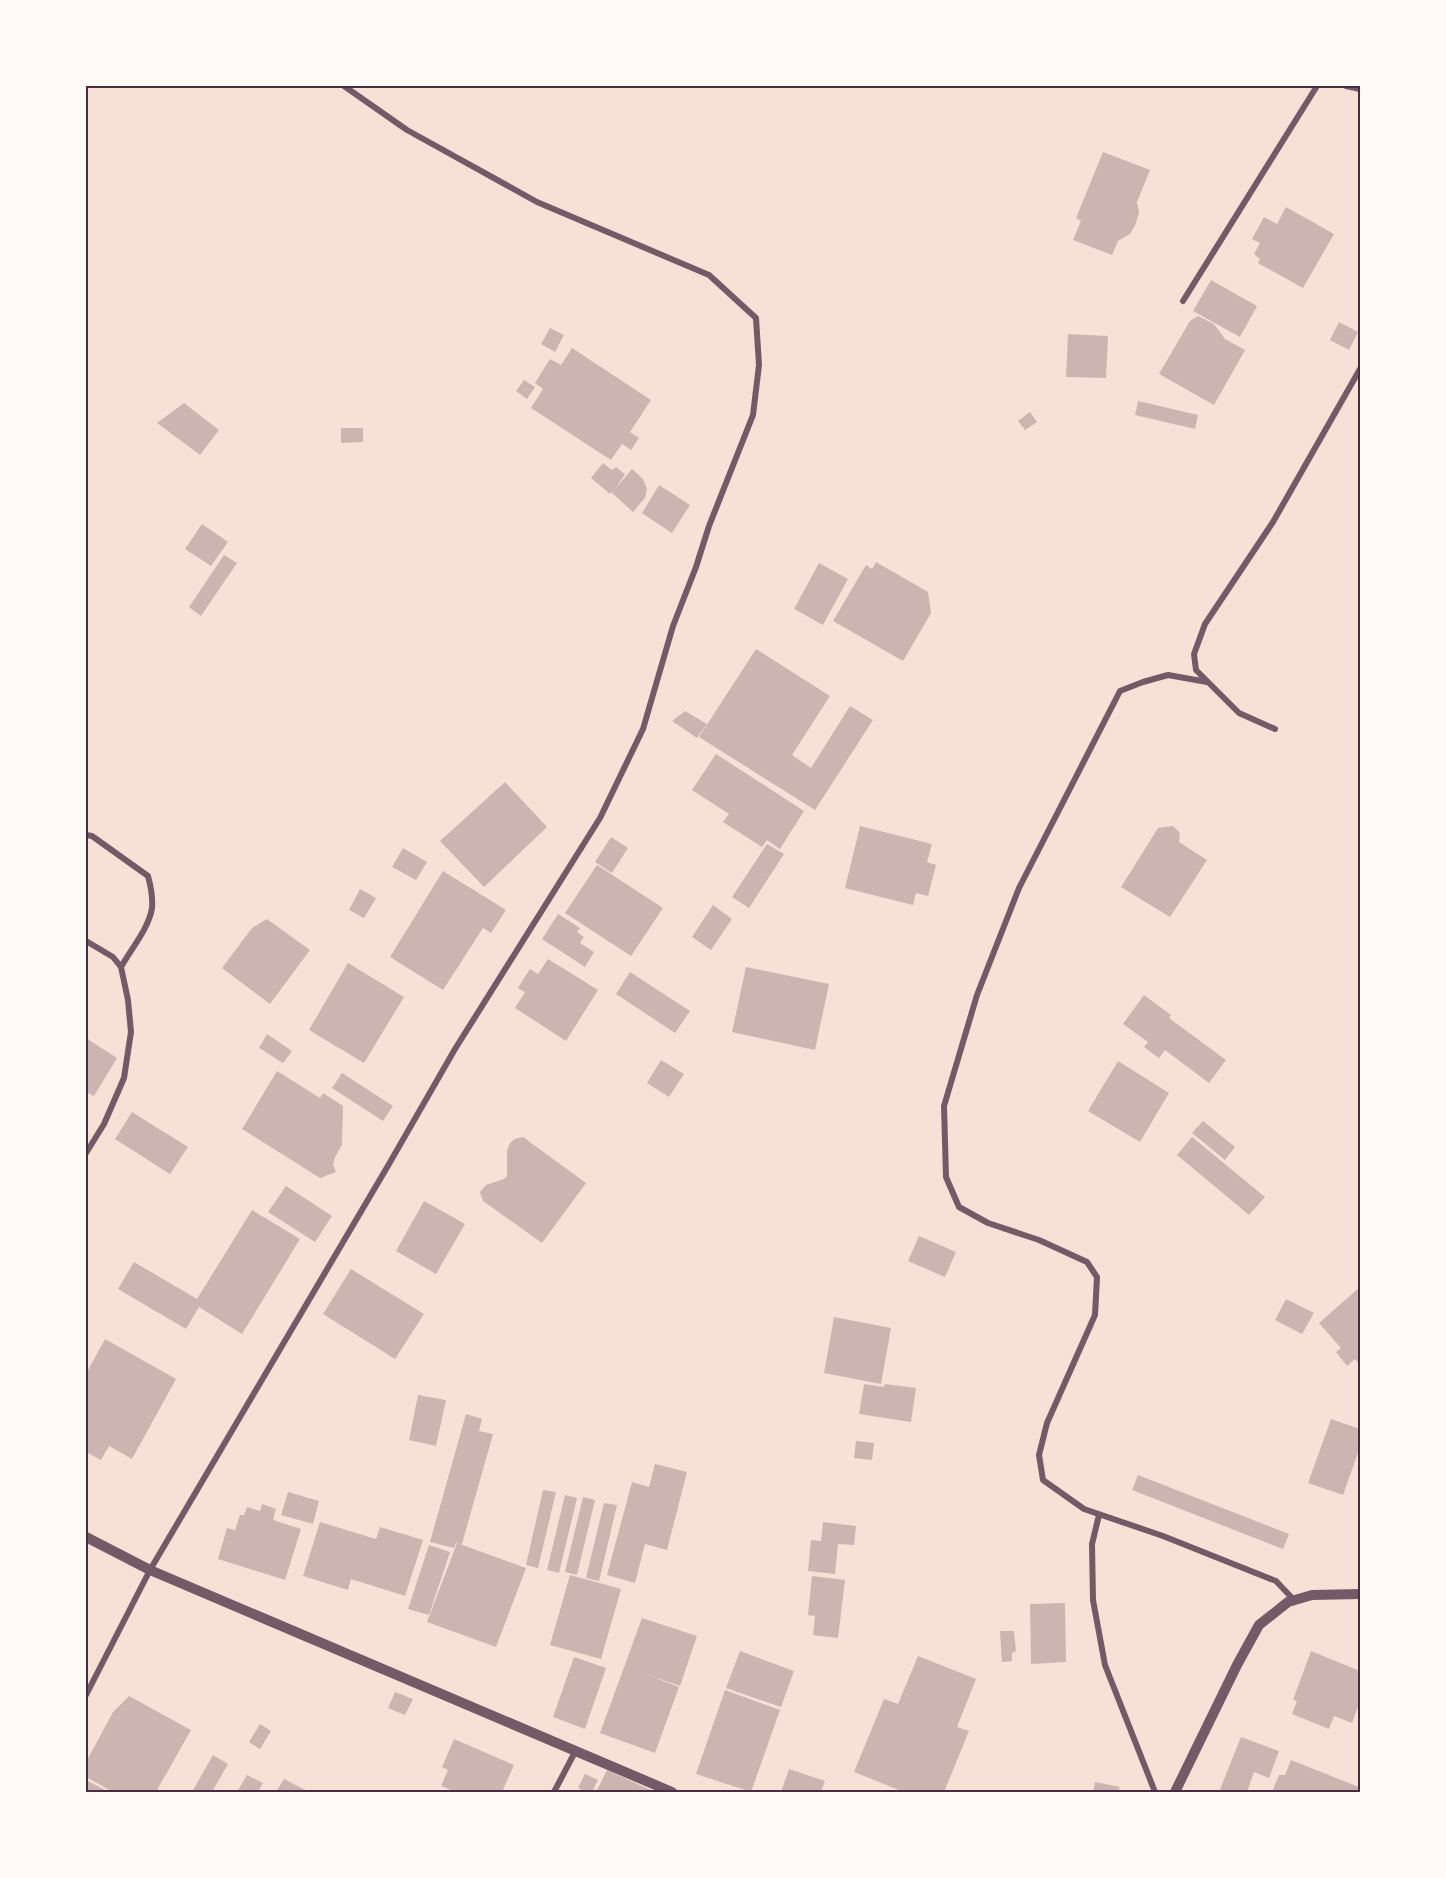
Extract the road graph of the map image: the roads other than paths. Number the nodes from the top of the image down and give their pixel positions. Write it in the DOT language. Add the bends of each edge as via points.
graph roads {
  1 [pos="344,86"];
  2 [pos="1317,86"];
  3 [pos="1346,86"];
  4 [pos="1360,89"];
  5 [pos="1183,301"];
  6 [pos="1360,369"];
  7 [pos="1207,682"];
  8 [pos="1275,729"];
  9 [pos="86,835"];
  10 [pos="86,941"];
  11 [pos="121,967"];
  12 [pos="86,1153"];
  13 [pos="1099,1515"];
  14 [pos="86,1537"];
  15 [pos="150,1570"];
  16 [pos="1360,1594"];
  17 [pos="1294,1600"];
  18 [pos="86,1695"];
  19 [pos="575,1752"];
  20 [pos="554,1792"];
  21 [pos="672,1792"];
  22 [pos="1155,1792"];
  23 [pos="1175,1792"];
  1 -- 15 [label="street" via="407,130 537,202 709,275 756,318 759,365 753,415 673,626 643,729 600,818 454,1049"];
  2 -- 5 [label="street"];
  3 -- 4 [label="street"];
  6 -- 7 [label="street" via="1282,507 1205,624 1194,654 1196,670"];
  7 -- 8 [label="street" via="1239,713"];
  7 -- 13 [label="street" via="1168,675 1120,691 1019,888 977,995 944,1106 946,1176 959,1207 988,1223 1087,1262 1097,1277 1095,1315 1047,1423 1039,1455 1043,1480"];
  9 -- 11 [label="street" via="148,876 152,910"];
  10 -- 11 [label="street" via="113,957"];
  11 -- 12 [label="street" via="131,1032 124,1078"];
  13 -- 17 [label="street" via="1276,1581"];
  13 -- 22 [label="street" via="1092,1544 1093,1600 1104,1665"];
  14 -- 15 [label="street"];
  15 -- 18 [label="street"];
  15 -- 19 [label="street"];
  16 -- 17 [label="street" via="1312,1595"];
  17 -- 23 [label="street" via="1259,1625"];
  19 -- 20 [label="street"];
  19 -- 21 [label="street"];
}
